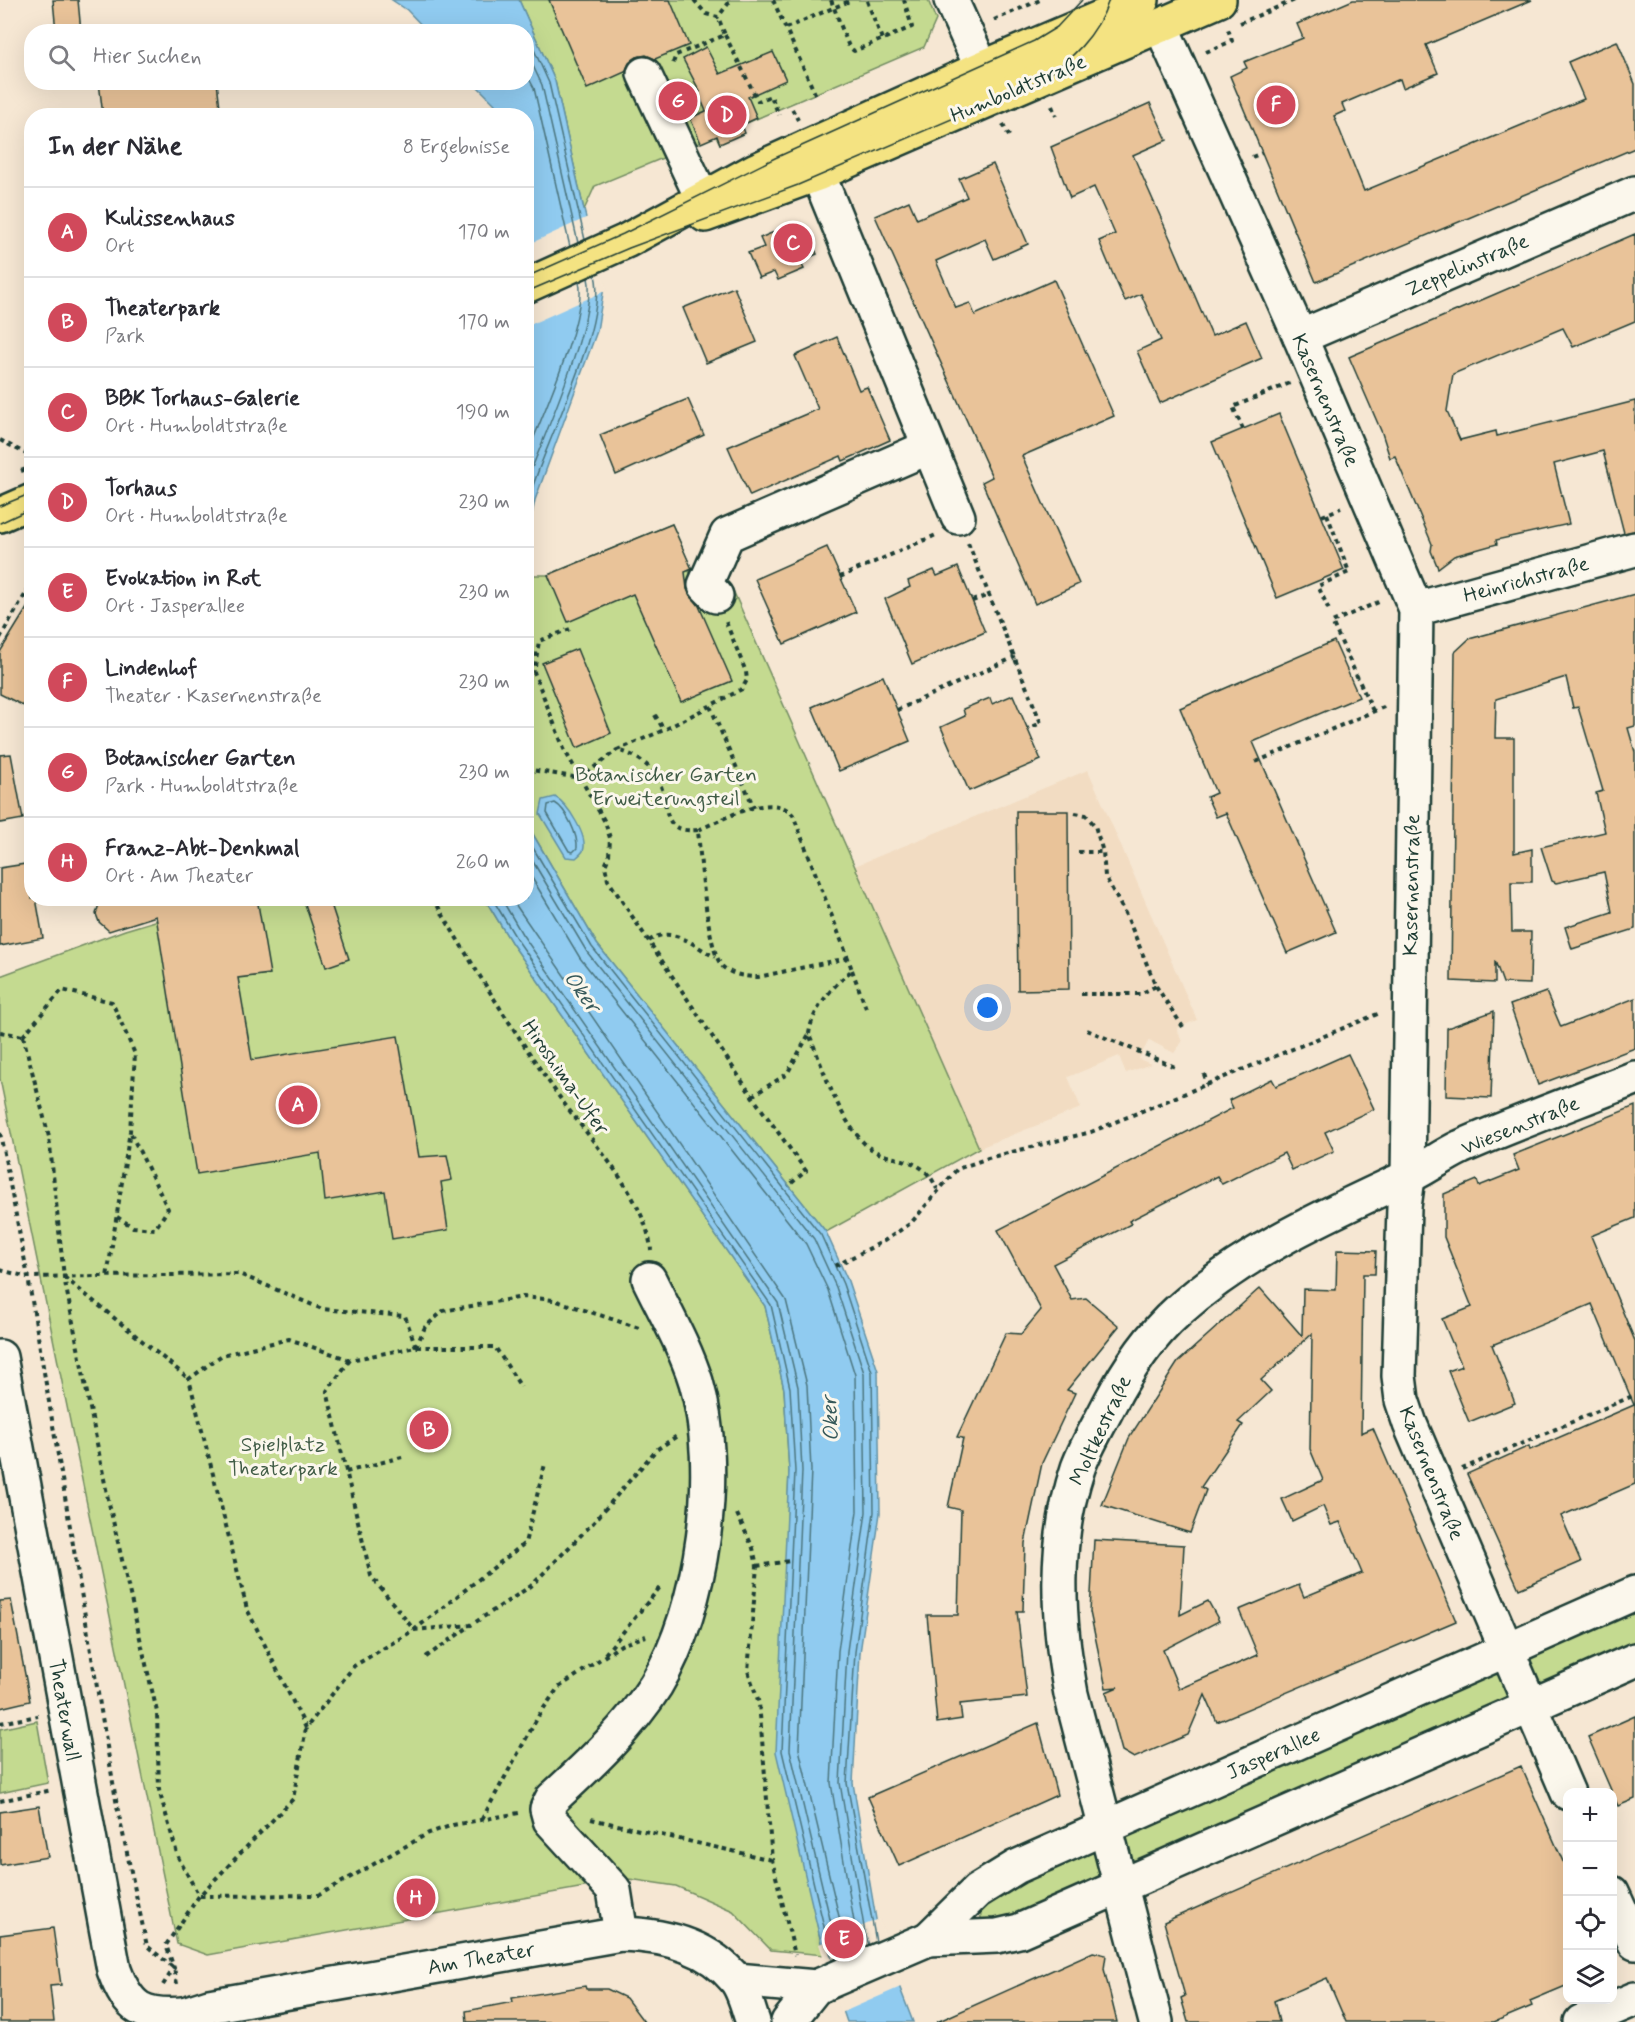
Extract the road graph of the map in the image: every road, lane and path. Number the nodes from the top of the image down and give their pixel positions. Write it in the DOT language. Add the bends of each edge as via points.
graph roads {
  1 [pos="694,0"];
  2 [pos="731,0"];
  3 [pos="773,0"];
  4 [pos="831,0"];
  5 [pos="852,0"];
  6 [pos="861,0"];
  7 [pos="868,0"];
  8 [pos="904,0"];
  9 [pos="951,0"];
  10 [pos="1040,0"];
  11 [pos="1295,0"];
  12 [pos="1108,7"];
  13 [pos="834,8"];
  14 [pos="1150,9"];
  15 [pos="1010,14"];
  16 [pos="718,17"];
  17 [pos="1012,19"];
  18 [pos="1222,20"];
  19 [pos="988,23"];
  20 [pos="786,28"];
  21 [pos="725,35"];
  22 [pos="882,39"];
  23 [pos="703,44"];
  24 [pos="1104,51"];
  25 [pos="1203,53"];
  26 [pos="982,68"];
  27 [pos="644,74"];
  28 [pos="1002,95"];
  29 [pos="817,98"];
  30 [pos="1052,106"];
  31 [pos="779,115"];
  32 [pos="1056,116"];
  33 [pos="1262,153"];
  34 [pos="1249,159"];
  35 [pos="812,161"];
  36 [pos="1635,193"];
  37 [pos="702,198"];
  38 [pos="626,241"];
  39 [pos="534,282"];
  40 [pos="1300,337"];
  41 [pos="1296,380"];
  42 [pos="1244,429"];
  43 [pos="0,440"];
  44 [pos="929,447"];
  45 [pos="24,453"];
  46 [pos="24,504"];
  47 [pos="1348,505"];
  48 [pos="0,515"];
  49 [pos="958,517"];
  50 [pos="926,540"];
  51 [pos="1635,549"];
  52 [pos="840,577"];
  53 [pos="989,595"];
  54 [pos="716,596"];
  55 [pos="24,597"];
  56 [pos="1412,600"];
  57 [pos="972,601"];
  58 [pos="1329,609"];
  59 [pos="570,629"];
  60 [pos="0,638"];
  61 [pos="1015,657"];
  62 [pos="710,706"];
  63 [pos="897,710"];
  64 [pos="655,715"];
  65 [pos="1027,729"];
  66 [pos="664,730"];
  67 [pos="618,750"];
  68 [pos="1256,762"];
  69 [pos="534,770"];
  70 [pos="580,778"];
  71 [pos="754,808"];
  72 [pos="1075,813"];
  73 [pos="698,830"];
  74 [pos="1078,852"];
  75 [pos="1103,852"];
  76 [pos="438,906"];
  77 [pos="649,941"];
  78 [pos="716,957"];
  79 [pos="848,958"];
  80 [pos="852,970"];
  81 [pos="1156,986"];
  82 [pos="1081,994"];
  83 [pos="1389,1010"];
  84 [pos="867,1011"];
  85 [pos="1183,1027"];
  86 [pos="1087,1030"];
  87 [pos="0,1032"];
  88 [pos="809,1034"];
  89 [pos="23,1036"];
  90 [pos="1175,1067"];
  91 [pos="1204,1074"];
  92 [pos="1635,1078"];
  93 [pos="1208,1086"];
  94 [pos="752,1096"];
  95 [pos="130,1131"];
  96 [pos="0,1133"];
  97 [pos="1408,1178"];
  98 [pos="788,1186"];
  99 [pos="937,1190"];
  100 [pos="117,1216"];
  101 [pos="835,1266"];
  102 [pos="0,1270"];
  103 [pos="28,1277"];
  104 [pos="64,1277"];
  105 [pos="106,1277"];
  106 [pos="650,1279"];
  107 [pos="634,1326"];
  108 [pos="416,1347"];
  109 [pos="0,1357"];
  110 [pos="350,1360"];
  111 [pos="189,1379"];
  112 [pos="521,1387"];
  113 [pos="1635,1395"];
  114 [pos="673,1438"];
  115 [pos="402,1457"];
  116 [pos="545,1464"];
  117 [pos="346,1472"];
  118 [pos="1434,1481"];
  119 [pos="753,1548"];
  120 [pos="790,1561"];
  121 [pos="757,1566"];
  122 [pos="664,1582"];
  123 [pos="1635,1593"];
  124 [pos="685,1622"];
  125 [pos="471,1625"];
  126 [pos="414,1630"];
  127 [pos="1506,1650"];
  128 [pos="426,1657"];
  129 [pos="601,1660"];
  130 [pos="1635,1660"];
  131 [pos="1530,1706"];
  132 [pos="306,1728"];
  133 [pos="1566,1788"];
  134 [pos="17,1797"];
  135 [pos="0,1801"];
  136 [pos="547,1809"];
  137 [pos="481,1819"];
  138 [pos="1107,1827"];
  139 [pos="772,1860"];
  140 [pos="1121,1886"];
  141 [pos="199,1896"];
  142 [pos="1613,1896"];
  143 [pos="621,1934"];
  144 [pos="928,1939"];
  145 [pos="1635,1943"];
  146 [pos="796,1958"];
  147 [pos="174,1968"];
  148 [pos="737,1980"];
  149 [pos="816,1987"];
  150 [pos="1635,1999"];
  151 [pos="139,2016"];
  152 [pos="179,2018"];
  153 [pos="753,2022"];
  154 [pos="788,2022"];
  155 [pos="1156,2022"];
  156 [pos="1581,2022"];
  1 -- 16 [label="path" via="706,14"];
  2 -- 16 [label="path"];
  3 -- 20 [label="path"];
  4 -- 13 [label="path"];
  5 -- 13 [label="path"];
  6 -- 7 [label="path"];
  7 -- 22 [label="path"];
  8 -- 22 [label="path" via="912,27"];
  9 -- 26 [label="street"];
  10 -- 15 [label="path"];
  11 -- 18 [label="path"];
  12 -- 14 [label="main road, Humboldtstraße"];
  12 -- 24 [label="street"];
  12 -- 26 [label="main road, Humboldtstraße"];
  13 -- 20 [label="path"];
  13 -- 22 [label="path" via="854,51"];
  14 -- 18 [label="main road, Humboldtstraße"];
  14 -- 24 [label="main road, Humboldtstraße"];
  14 -- 40 [label="street, Kasernenstraße"];
  15 -- 17 [label="path"];
  15 -- 19 [label="path"];
  16 -- 21 [label="path"];
  18 -- 25 [label="path" via="1232,40"];
  20 -- 29 [label="path"];
  21 -- 23 [label="path"];
  21 -- 31 [label="path" via="758,101 771,96"];
  24 -- 28 [label="main road, Humboldtstraße"];
  26 -- 28 [label="street"];
  26 -- 35 [label="main road, Humboldtstraße"];
  27 -- 37 [label="street"];
  28 -- 35 [label="main road, Humboldtstraße"];
  30 -- 32 [label="path"];
  33 -- 34 [label="path"];
  35 -- 37 [label="main road, Humboldtstraße"];
  35 -- 38 [label="main road, Humboldtstraße" via="742,203"];
  35 -- 44 [label="street"];
  36 -- 40 [label="street, Zeppelinstraße"];
  37 -- 38 [label="main road, Humboldtstraße"];
  38 -- 39 [label="main road, Humboldtstraße"];
  40 -- 56 [label="street, Kasernenstraße"];
  41 -- 42 [label="path" via="1233,407"];
  43 -- 45 [label="path"];
  44 -- 49 [label="street"];
  44 -- 54 [label="street" via="727,535 705,585"];
  46 -- 48 [label="main road"];
  47 -- 58 [label="path" via="1324,515 1349,572 1318,586"];
  49 -- 53 [label="path"];
  50 -- 52 [label="path"];
  51 -- 56 [label="street, Heinrichstraße"];
  53 -- 57 [label="path"];
  53 -- 61 [label="path"];
  54 -- 62 [label="path" via="747,680 742,689"];
  55 -- 60 [label="path"];
  56 -- 68 [label="path" via="1332,622 1372,711"];
  56 -- 97 [label="street, Kasernenstraße"];
  59 -- 70 [label="path" via="539,641 534,672 564,749"];
  61 -- 63 [label="path"];
  61 -- 65 [label="path" via="1041,723"];
  62 -- 66 [label="path"];
  62 -- 71 [label="path"];
  64 -- 66 [label="path"];
  66 -- 67 [label="path"];
  67 -- 70 [label="path"];
  67 -- 73 [label="path" via="633,754 658,780 670,822 676,829"];
  69 -- 70 [label="path"];
  70 -- 77 [label="path" via="610,838 605,866 608,880"];
  71 -- 73 [label="path"];
  71 -- 79 [label="path" via="772,804 786,807 793,815"];
  72 -- 75 [label="path" via="1086,815 1095,826"];
  73 -- 78 [label="path" via="704,894"];
  74 -- 75 [label="path"];
  75 -- 81 [label="path" via="1105,876"];
  76 -- 106 [label="path, Hiroshima-Ufer" via="473,967 558,1094 638,1204 650,1232"];
  77 -- 78 [label="path" via="668,932"];
  77 -- 94 [label="path"];
  78 -- 79 [label="path" via="722,967 744,977 810,968"];
  79 -- 80 [label="path"];
  80 -- 84 [label="path"];
  80 -- 88 [label="path" via="813,1017"];
  81 -- 82 [label="path" via="1140,994"];
  81 -- 85 [label="path"];
  83 -- 93 [label="path"];
  86 -- 90 [label="path"];
  87 -- 89 [label="path"];
  88 -- 94 [label="path" via="787,1074"];
  88 -- 99 [label="path" via="840,1107 863,1142 875,1151 919,1165 932,1176"];
  89 -- 95 [label="path" via="62,990 112,1002 135,1054"];
  89 -- 104 [label="path" via="49,1137"];
  91 -- 93 [label="path"];
  92 -- 97 [label="street, Wiesenstraße" via="1459,1148"];
  93 -- 99 [label="path" via="1091,1132 957,1169"];
  94 -- 98 [label="path" via="806,1171"];
  95 -- 100 [label="path"];
  95 -- 100 [label="path" via="168,1209 155,1229 133,1227"];
  96 -- 103 [label="path"];
  97 -- 118 [label="street, Kasernenstraße" via="1400,1377 1407,1416"];
  97 -- 138 [label="street, Moltkestraße" via="1309,1223 1242,1262 1178,1311 1129,1367 1079,1466 1064,1520 1059,1558 1062,1643 1071,1694"];
  99 -- 101 [label="path" via="911,1223"];
  100 -- 105 [label="path"];
  102 -- 103 [label="path"];
  103 -- 104 [label="path"];
  103 -- 147 [label="path" via="117,1806 147,1946"];
  104 -- 105 [label="path"];
  104 -- 111 [label="path"];
  104 -- 141 [label="path" via="108,1499 157,1712 159,1790 178,1857"];
  105 -- 108 [label="path" via="239,1275 322,1309 405,1316"];
  106 -- 124 [label="street" via="695,1380 705,1421 705,1529"];
  107 -- 108 [label="path" via="554,1300 524,1297 443,1311 425,1327"];
  108 -- 110 [label="path"];
  108 -- 112 [label="path" via="495,1347"];
  109 -- 151 [label="street, Theaterwall" via="114,1970"];
  110 -- 111 [label="path" via="289,1340 222,1354"];
  110 -- 117 [label="path" via="327,1391"];
  111 -- 132 [label="path" via="247,1609"];
  113 -- 118 [label="path"];
  114 -- 125 [label="path" via="657,1450 531,1586"];
  115 -- 117 [label="path"];
  116 -- 126 [label="path" via="525,1543"];
  117 -- 126 [label="path" via="371,1576"];
  118 -- 127 [label="street, Kasernenstraße"];
  119 -- 121 [label="path"];
  120 -- 121 [label="path"];
  121 -- 139 [label="path" via="748,1671 759,1703"];
  122 -- 129 [label="path"];
  123 -- 127 [label="street, Jasperallee"];
  124 -- 129 [label="path" via="621,1645"];
  124 -- 136 [label="street" via="656,1685 621,1730 552,1799"];
  125 -- 126 [label="path"];
  125 -- 128 [label="path"];
  126 -- 132 [label="path" via="354,1666"];
  127 -- 131 [label="street, Kasernenstraße"];
  127 -- 138 [label="street, Jasperallee"];
  129 -- 137 [label="path" via="558,1688"];
  130 -- 131 [label="street, Jasperallee"];
  131 -- 133 [label="street, Kasernenstraße"];
  131 -- 140 [label="street, Jasperallee"];
  132 -- 141 [label="path" via="292,1799"];
  134 -- 135 [label="path"];
  136 -- 137 [label="path"];
  136 -- 139 [label="path"];
  136 -- 143 [label="street" via="550,1820 614,1890"];
  137 -- 141 [label="path" via="429,1833 319,1895"];
  138 -- 140 [label="street, Moltkestraße"];
  138 -- 144 [label="street, Jasperallee" via="996,1878"];
  139 -- 146 [label="path"];
  140 -- 144 [label="street, Jasperallee" via="1019,1931 997,1936"];
  140 -- 155 [label="street, Moltkestraße"];
  141 -- 147 [label="path" via="166,1944"];
  142 -- 145 [label="street"];
  143 -- 148 [label="street, Am Theater" via="644,1935 687,1946 706,1955"];
  143 -- 152 [label="street, Am Theater" via="209,2006"];
  144 -- 149 [label="street, Jasperallee"];
  147 -- 152 [label="path"];
  148 -- 149 [label="street, Jasperallee"];
  148 -- 153 [label="street"];
  149 -- 154 [label="street, Jasperallee"];
  150 -- 156 [label="street"];
  151 -- 152 [label="street, Theaterwall"];
}
